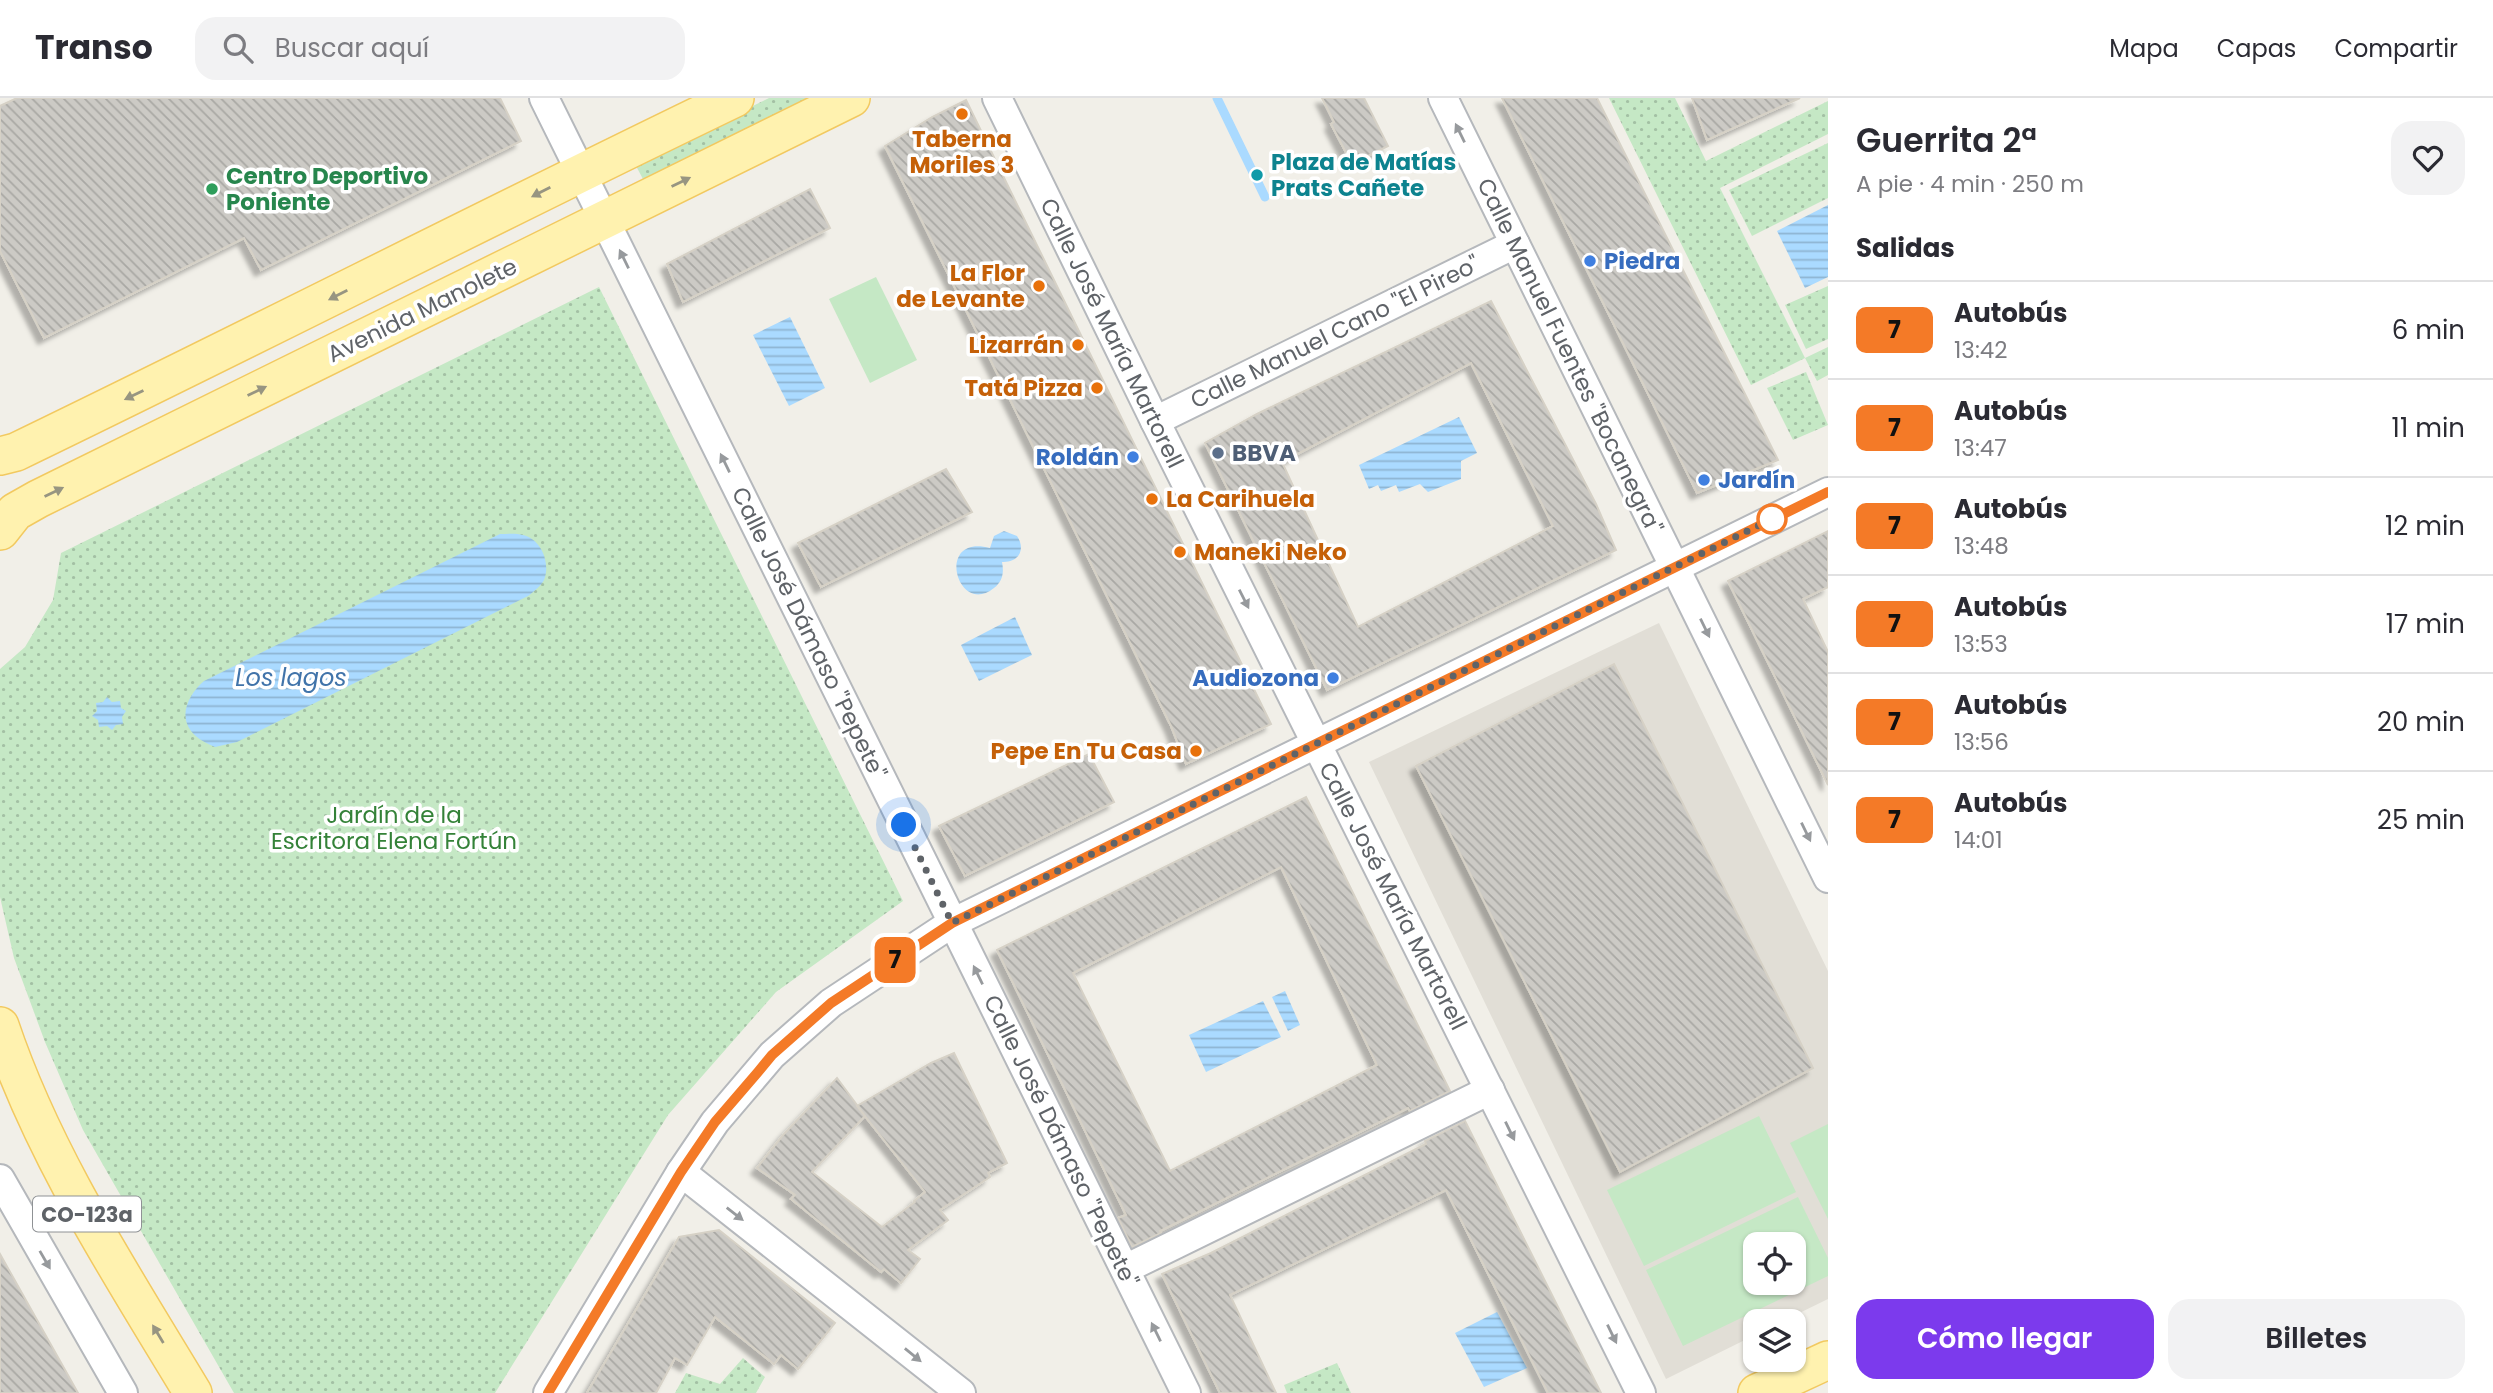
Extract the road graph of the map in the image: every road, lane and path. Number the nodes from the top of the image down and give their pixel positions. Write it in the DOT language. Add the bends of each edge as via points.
graph roads {
  1 [pos="544,98"];
  2 [pos="735,98"];
  3 [pos="851,98"];
  4 [pos="997,98"];
  5 [pos="1443,98"];
  6 [pos="581,172"];
  7 [pos="605,220"];
  8 [pos="1515,244"];
  9 [pos="1155,421"];
  10 [pos="0,456"];
  11 [pos="1828,492"];
  12 [pos="0,531"];
  13 [pos="1675,567"];
  14 [pos="1317,744"];
  15 [pos="1828,878"];
  16 [pos="952,923"];
  17 [pos="0,1026"];
  18 [pos="1490,1090"];
  19 [pos="0,1091"];
  20 [pos="681,1172"];
  21 [pos="0,1179"];
  22 [pos="1125,1269"];
  23 [pos="1828,1360"];
  24 [pos="123,1393"];
  25 [pos="163,1393"];
  26 [pos="193,1393"];
  27 [pos="548,1393"];
  28 [pos="961,1393"];
  29 [pos="1186,1393"];
  30 [pos="1641,1393"];
  31 [pos="1757,1393"];
  1 -- 6 [label="street, Calle José Dámaso \"Pepete\""];
  2 -- 6 [label="main road"];
  7 -- 3 [label="main road, Avenida Manolete, one-way"];
  4 -- 9 [label="street, Calle José María Martorell"];
  8 -- 5 [label="street, Calle Manuel Fuentes \"Bocanegra\", one-way"];
  6 -- 7 [label="street, Calle José Dámaso \"Pepete\""];
  6 -- 10 [label="main road, one-way" via="281,324"];
  12 -- 7 [label="main road, Avenida Manolete, one-way" via="15,512 38,499"];
  16 -- 7 [label="street, Calle José Dámaso \"Pepete\", one-way"];
  8 -- 9 [label="street, Calle Manuel Cano \"El Pireo\""];
  8 -- 13 [label="street, Calle Manuel Fuentes \"Bocanegra\""];
  9 -- 14 [label="street, Calle José María Martorell, one-way"];
  11 -- 13 [label="street"];
  13 -- 14 [label="street"];
  13 -- 15 [label="street, Calle Manuel Fuentes \"Bocanegra\", one-way"];
  14 -- 16 [label="street"];
  14 -- 18 [label="street, Calle José María Martorell"];
  16 -- 20 [label="street" via="831,1003 772,1055 715,1122"];
  22 -- 16 [label="street, Calle José Dámaso \"Pepete\", one-way"];
  26 -- 17 [label="main road, CO-123a, one-way" via="55,1155"];
  18 -- 22 [label="street"];
  18 -- 30 [label="street, Calle José María Martorell, one-way"];
  19 -- 25 [label="main road, CO-123a" via="71,1235"];
  20 -- 27 [label="street"];
  20 -- 28 [label="street, one-way"];
  21 -- 24 [label="street, one-way"];
  29 -- 22 [label="street, Calle José Dámaso \"Pepete\", one-way"];
  23 -- 31 [label="main road"];
}
